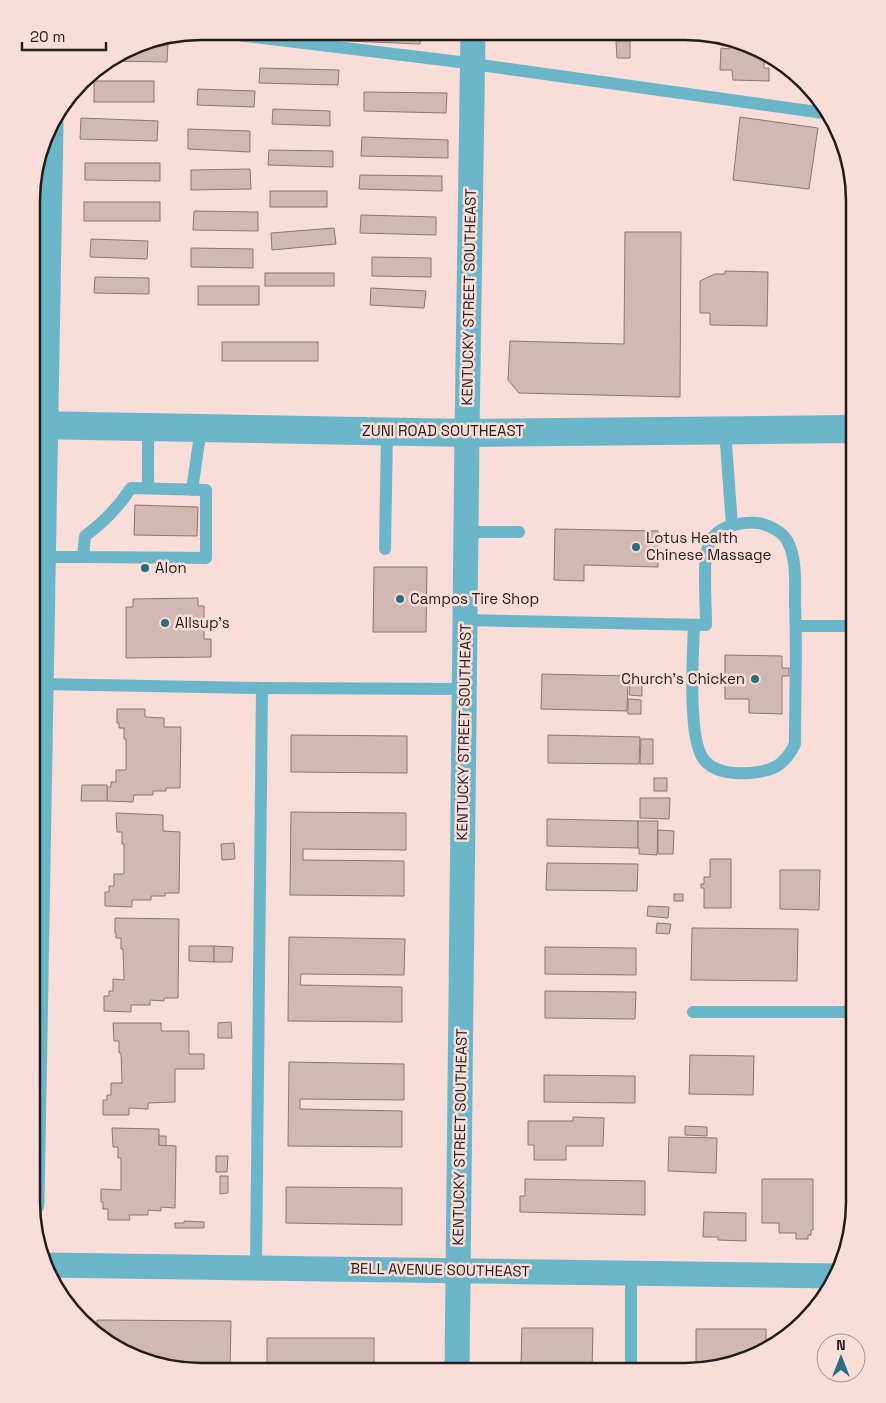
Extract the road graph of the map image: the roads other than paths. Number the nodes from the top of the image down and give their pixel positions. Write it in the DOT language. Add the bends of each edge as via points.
graph roads {
  1 [pos="279,40"];
  2 [pos="473,40"];
  3 [pos="472,64"];
  4 [pos="818,111"];
  5 [pos="50,145"];
  6 [pos="40,400"];
  7 [pos="40,425"];
  8 [pos="148,427"];
  9 [pos="201,428"];
  10 [pos="846,430"];
  11 [pos="386,431"];
  12 [pos="725,431"];
  13 [pos="467,432"];
  14 [pos="40,458"];
  15 [pos="148,488"];
  16 [pos="192,490"];
  17 [pos="732,525"];
  18 [pos="466,532"];
  19 [pos="519,532"];
  20 [pos="385,549"];
  21 [pos="43,557"];
  22 [pos="83,557"];
  23 [pos="465,620"];
  24 [pos="694,625"];
  25 [pos="796,626"];
  26 [pos="846,626"];
  27 [pos="40,684"];
  28 [pos="262,688"];
  29 [pos="464,689"];
  30 [pos="694,1012"];
  31 [pos="846,1012"];
  32 [pos="53,1265"];
  33 [pos="256,1267"];
  34 [pos="458,1270"];
  35 [pos="632,1273"];
  36 [pos="827,1276"];
  37 [pos="457,1363"];
  38 [pos="631,1363"];
  1 -- 3 [label="lane"];
  2 -- 3 [label="street, KENTUCKY STREET SOUTHEAST"];
  3 -- 4 [label="lane"];
  3 -- 13 [label="street, KENTUCKY STREET SOUTHEAST"];
  5 -- 6 [label="street"];
  7 -- 8 [label="street, ZUNI ROAD SOUTHEAST"];
  8 -- 9 [label="street, ZUNI ROAD SOUTHEAST"];
  8 -- 15 [label="lane"];
  9 -- 11 [label="street, ZUNI ROAD SOUTHEAST"];
  9 -- 16 [label="lane"];
  10 -- 12 [label="street, ZUNI ROAD SOUTHEAST"];
  11 -- 13 [label="street, ZUNI ROAD SOUTHEAST"];
  11 -- 20 [label="lane"];
  12 -- 13 [label="street, ZUNI ROAD SOUTHEAST"];
  12 -- 17 [label="lane"];
  13 -- 18 [label="street, KENTUCKY STREET SOUTHEAST"];
  14 -- 21 [label="street"];
  15 -- 16 [label="lane"];
  15 -- 22 [label="lane" via="131,488 120,505 85,536"];
  16 -- 22 [label="lane" via="206,490 206,558"];
  17 -- 24 [label="lane" via="719,531 707,548 706,625"];
  17 -- 25 [label="lane" via="757,523 770,526 788,542 794,569"];
  18 -- 19 [label="lane"];
  18 -- 23 [label="street, KENTUCKY STREET SOUTHEAST"];
  21 -- 22 [label="lane"];
  21 -- 27 [label="street"];
  23 -- 24 [label="lane"];
  23 -- 29 [label="street, KENTUCKY STREET SOUTHEAST"];
  24 -- 25 [label="lane" via="694,721 698,750 712,767 734,773 758,772 780,765 789,756 794,744"];
  25 -- 26 [label="lane"];
  27 -- 28 [label="lane"];
  28 -- 29 [label="lane"];
  28 -- 33 [label="lane"];
  29 -- 34 [label="street, KENTUCKY STREET SOUTHEAST"];
  30 -- 31 [label="lane"];
  32 -- 33 [label="street, BELL AVENUE SOUTHEAST"];
  33 -- 34 [label="street, BELL AVENUE SOUTHEAST"];
  34 -- 35 [label="street, BELL AVENUE SOUTHEAST"];
  34 -- 37 [label="street, KENTUCKY STREET SOUTHEAST"];
  35 -- 36 [label="street, BELL AVENUE SOUTHEAST"];
  35 -- 38 [label="lane"];
}
